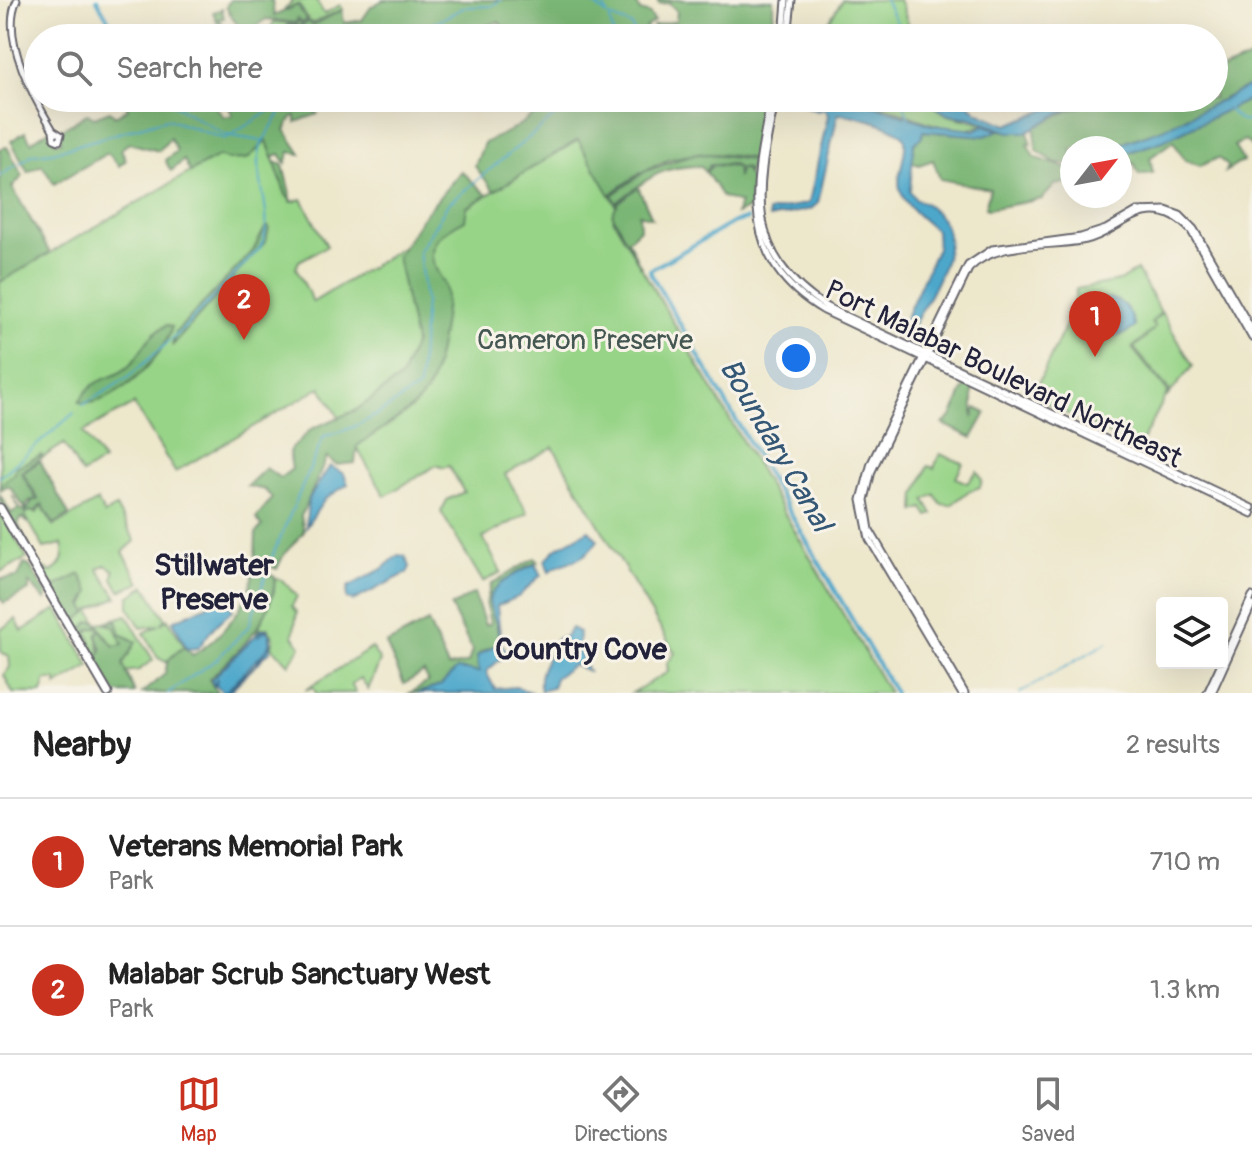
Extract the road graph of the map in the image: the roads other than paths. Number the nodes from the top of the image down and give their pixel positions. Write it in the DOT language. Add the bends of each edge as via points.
graph roads {
  1 [pos="17,0"];
  2 [pos="789,0"];
  3 [pos="787,24"];
  4 [pos="4,29"];
  5 [pos="8,49"];
  6 [pos="24,78"];
  7 [pos="43,112"];
  8 [pos="770,112"];
  9 [pos="53,130"];
  10 [pos="1252,330"];
  11 [pos="1252,338"];
  12 [pos="925,356"];
  13 [pos="1045,415"];
  14 [pos="1061,418"];
  15 [pos="1075,427"];
  16 [pos="1093,436"];
  17 [pos="0,508"];
  18 [pos="1252,508"];
  19 [pos="1252,514"];
  20 [pos="1252,596"];
  21 [pos="1252,605"];
  22 [pos="1228,649"];
  23 [pos="1219,669"];
  24 [pos="108,693"];
  25 [pos="963,693"];
  26 [pos="1209,693"];
  1 -- 4 [label="street"];
  2 -- 3 [label="street"];
  5 -- 6 [label="street"];
  7 -- 9 [label="street"];
  8 -- 12 [label="street, Port Malabar Boulevard Northeast" via="754,195 762,240 776,267 810,303"];
  10 -- 12 [label="street" via="1192,226 1177,213 1152,208 1089,235 979,255 962,273"];
  11 -- 12 [label="street" via="1188,227 1169,214 1154,212 1088,240 981,258 965,274"];
  12 -- 13 [label="street, Port Malabar Boulevard Northeast"];
  12 -- 14 [label="street, Port Malabar Boulevard Northeast"];
  12 -- 25 [label="street" via="866,475 862,515 869,539"];
  13 -- 14 [label="street"];
  13 -- 15 [label="street, Port Malabar Boulevard Northeast"];
  14 -- 15 [label="street, Port Malabar Boulevard Northeast"];
  15 -- 16 [label="street, Port Malabar Boulevard Northeast"];
  16 -- 18 [label="street, Port Malabar Boulevard Northeast"];
  16 -- 19 [label="street, Port Malabar Boulevard Northeast"];
  17 -- 24 [label="main road"];
  20 -- 22 [label="street"];
  21 -- 26 [label="street"];
  23 -- 26 [label="street"];
}
